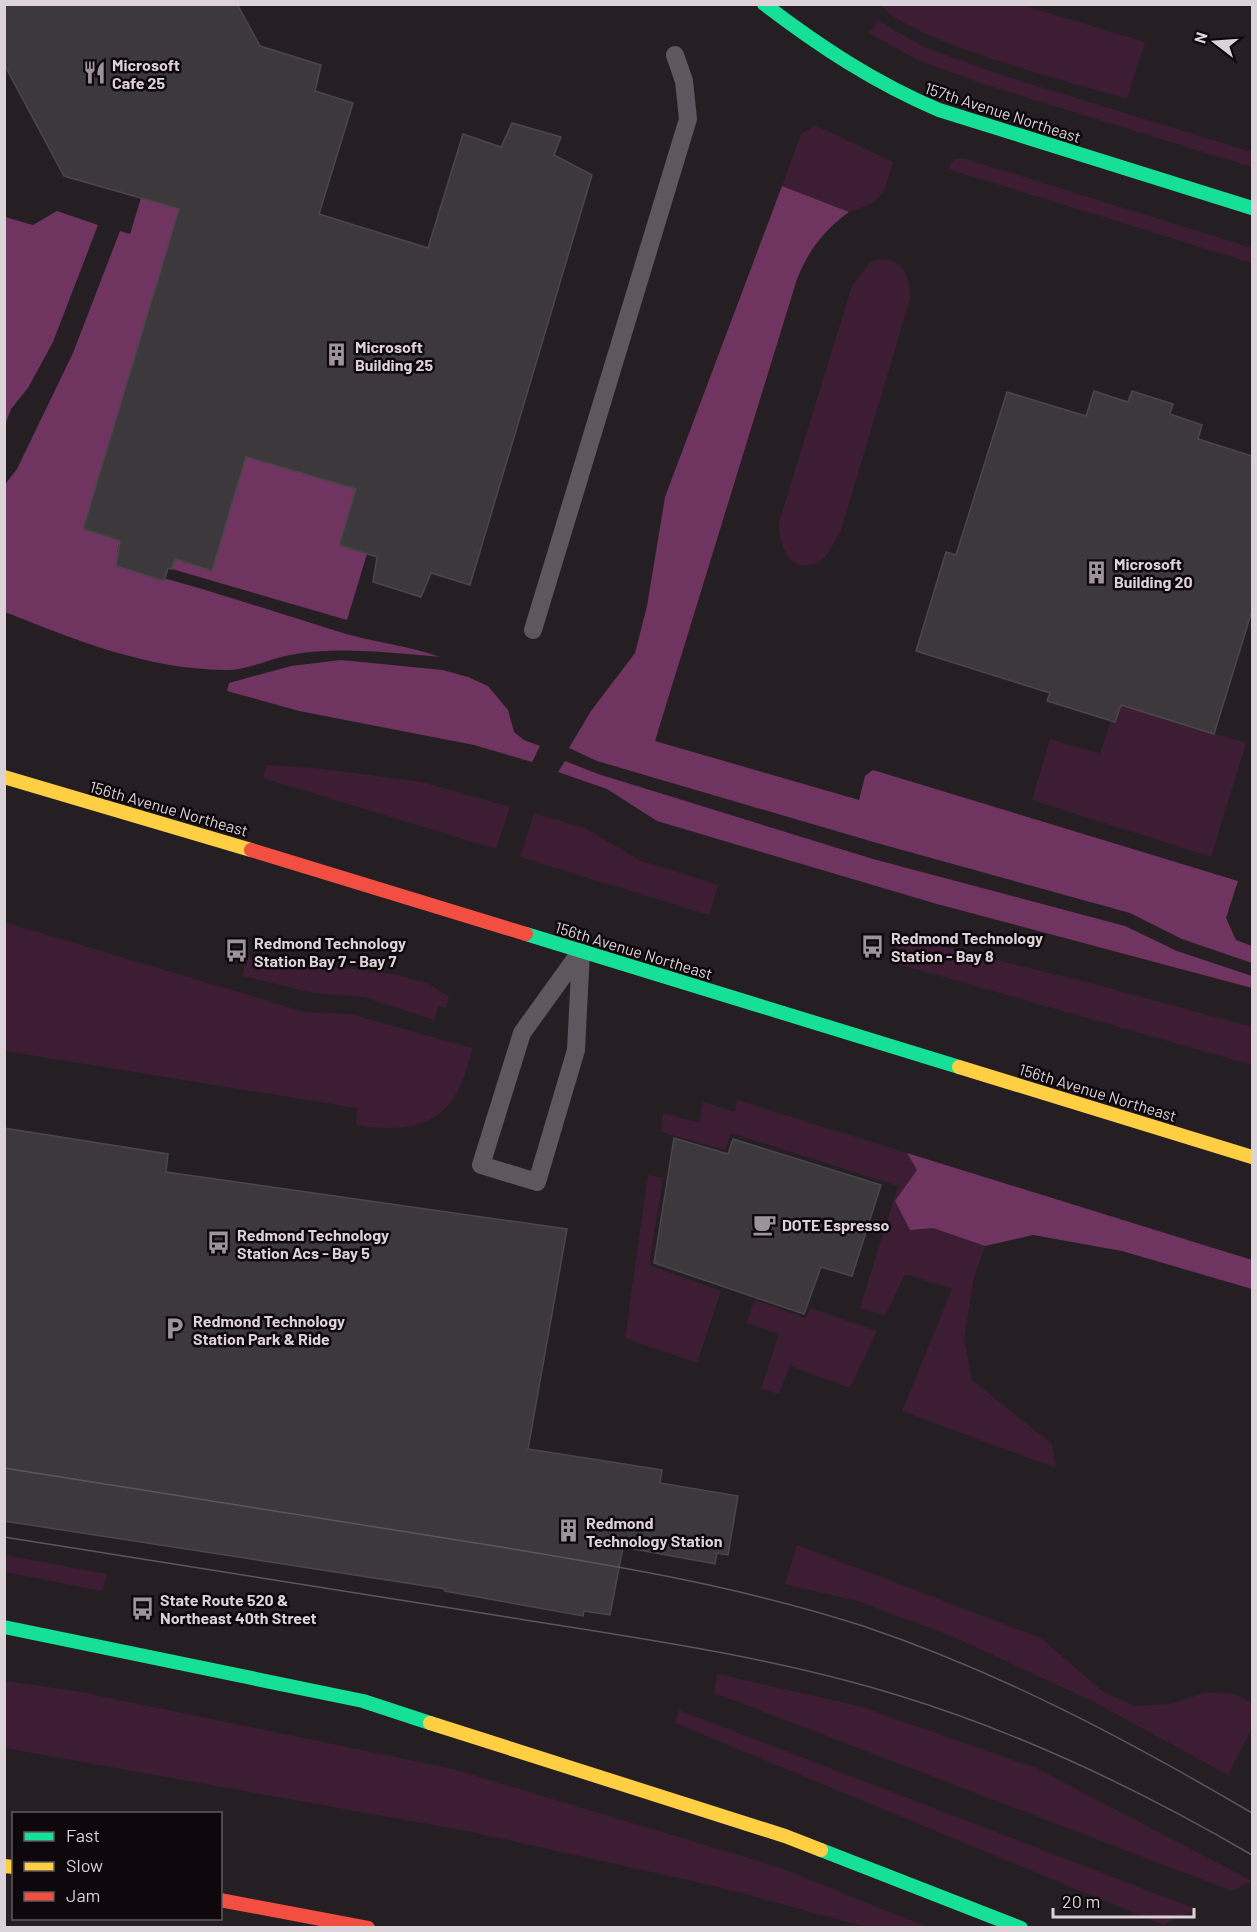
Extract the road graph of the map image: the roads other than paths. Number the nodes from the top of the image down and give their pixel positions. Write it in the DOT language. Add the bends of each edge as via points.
graph roads {
  1 [pos="764,4"];
  2 [pos="675,55"];
  3 [pos="1252,208"];
  4 [pos="533,630"];
  5 [pos="4,777"];
  6 [pos="580,951"];
  7 [pos="1252,1156"];
  8 [pos="4,1627"];
  9 [pos="222,1900"];
  10 [pos="368,1928"];
  11 [pos="1021,1928"];
  1 -- 3 [label="main road, 157th Avenue Northeast" via="832,55 895,93"];
  2 -- 4 [label="lane" via="684,81 688,119"];
  5 -- 6 [label="main road, 156th Avenue Northeast"];
  6 -- 6 [label="lane" via="576,1050 537,1182 481,1165 522,1033"];
  6 -- 7 [label="main road, 156th Avenue Northeast"];
  8 -- 11 [label="main road" via="363,1701 785,1836"];
  9 -- 10 [label="main road"];
}
